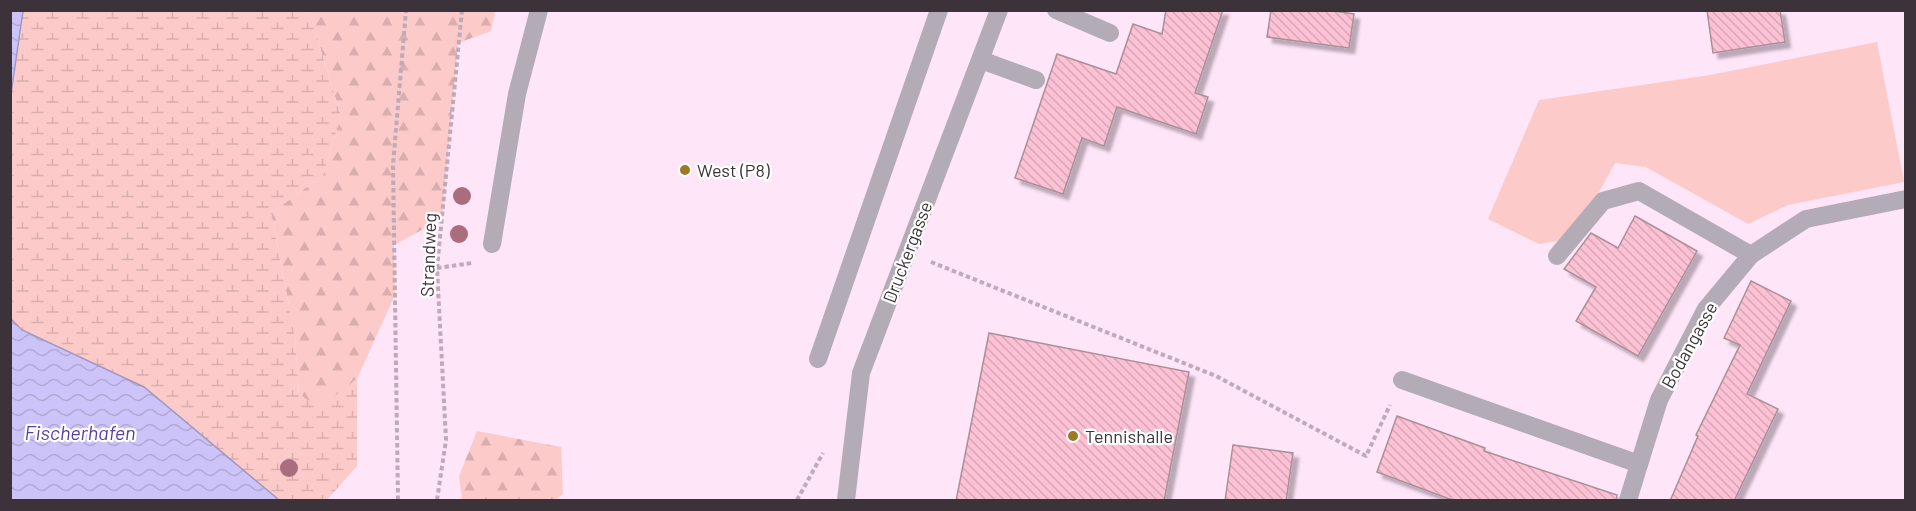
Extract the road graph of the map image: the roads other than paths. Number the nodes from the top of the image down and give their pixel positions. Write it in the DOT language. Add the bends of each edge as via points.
graph roads {
  1 [pos="539,10"];
  2 [pos="939,10"];
  3 [pos="999,10"];
  4 [pos="1056,10"];
  5 [pos="1110,33"];
  6 [pos="981,60"];
  7 [pos="1036,80"];
  8 [pos="1905,199"];
  9 [pos="492,244"];
  10 [pos="1751,255"];
  11 [pos="1557,256"];
  12 [pos="818,360"];
  13 [pos="1402,380"];
  14 [pos="1639,464"];
  15 [pos="846,501"];
  16 [pos="1628,501"];
  1 -- 9 [label="street" via="518,93"];
  2 -- 12 [label="street"];
  3 -- 6 [label="street, Druckergasse"];
  4 -- 5 [label="street"];
  6 -- 7 [label="street"];
  6 -- 15 [label="street, Druckergasse" via="861,373"];
  8 -- 10 [label="street, Bodangasse" via="1806,219"];
  10 -- 11 [label="street" via="1639,190 1603,201"];
  10 -- 14 [label="street, Bodangasse" via="1706,309 1659,400"];
  13 -- 14 [label="street"];
  14 -- 16 [label="street, Bodangasse"];
}
